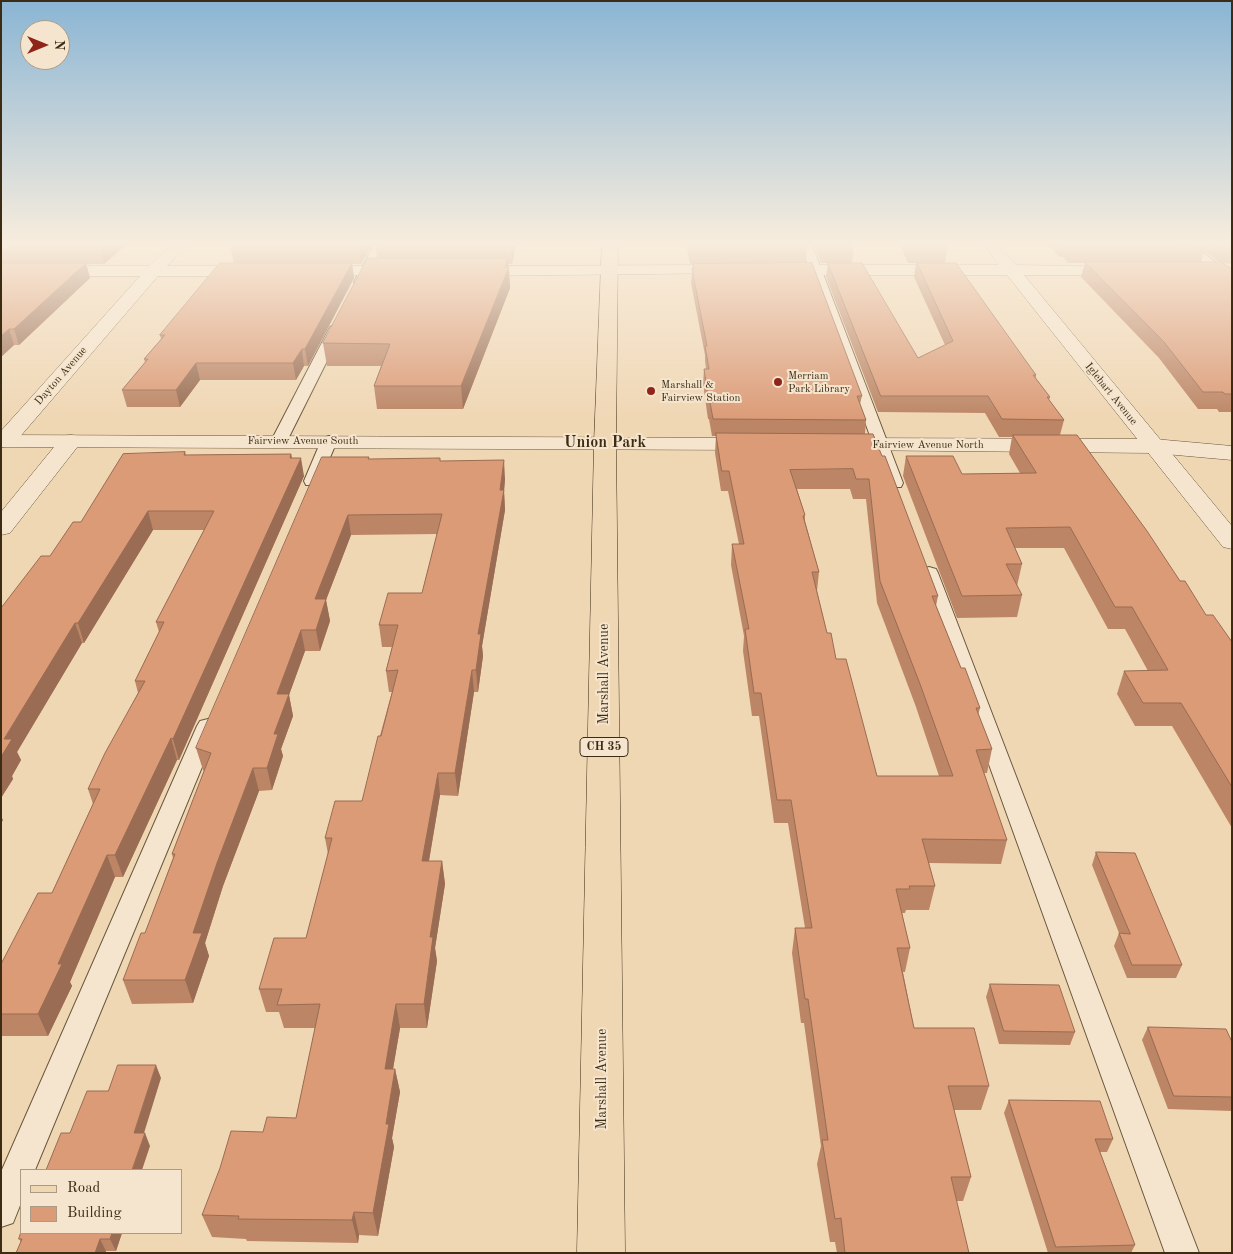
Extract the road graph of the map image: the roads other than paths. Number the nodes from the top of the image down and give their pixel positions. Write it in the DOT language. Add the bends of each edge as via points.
graph roads {
  1 [pos="125,304"];
  2 [pos="609,304"];
  3 [pos="829,304"];
  4 [pos="1037,304"];
  5 [pos="344,314"];
  6 [pos="2,441"];
  7 [pos="71,441"];
  8 [pos="278,441"];
  9 [pos="329,441"];
  10 [pos="605,443"];
  11 [pos="773,444"];
  12 [pos="822,444"];
  13 [pos="881,444"];
  14 [pos="1154,446"];
  15 [pos="1228,452"];
  16 [pos="902,500"];
  17 [pos="304,501"];
  18 [pos="1222,517"];
  19 [pos="1,528"];
  20 [pos="1232,542"];
  21 [pos="922,556"];
  22 [pos="218,701"];
  23 [pos="1,1211"];
  24 [pos="600,1253"];
  25 [pos="1182,1253"];
  1 -- 6 [label="street, Dayton Avenue"];
  2 -- 10 [label="main road, Marshall Avenue / CH 35"];
  3 -- 13 [label="lane"];
  4 -- 14 [label="street, Iglehart Avenue"];
  5 -- 8 [label="lane"];
  6 -- 7 [label="street, Fairview Avenue South"];
  7 -- 8 [label="street, Fairview Avenue South"];
  7 -- 19 [label="street"];
  8 -- 9 [label="street, Fairview Avenue South"];
  9 -- 10 [label="street, Fairview Avenue South"];
  9 -- 17 [label="lane"];
  10 -- 11 [label="street"];
  10 -- 24 [label="main road, Marshall Avenue / CH 35"];
  12 -- 13 [label="street, Fairview Avenue North"];
  13 -- 14 [label="street, Fairview Avenue North"];
  13 -- 16 [label="lane"];
  14 -- 15 [label="street, Fairview Avenue North"];
  14 -- 18 [label="street, Iglehart Avenue"];
  18 -- 20 [label="street, Iglehart Avenue"];
  21 -- 25 [label="lane"];
  22 -- 23 [label="lane"];
}
